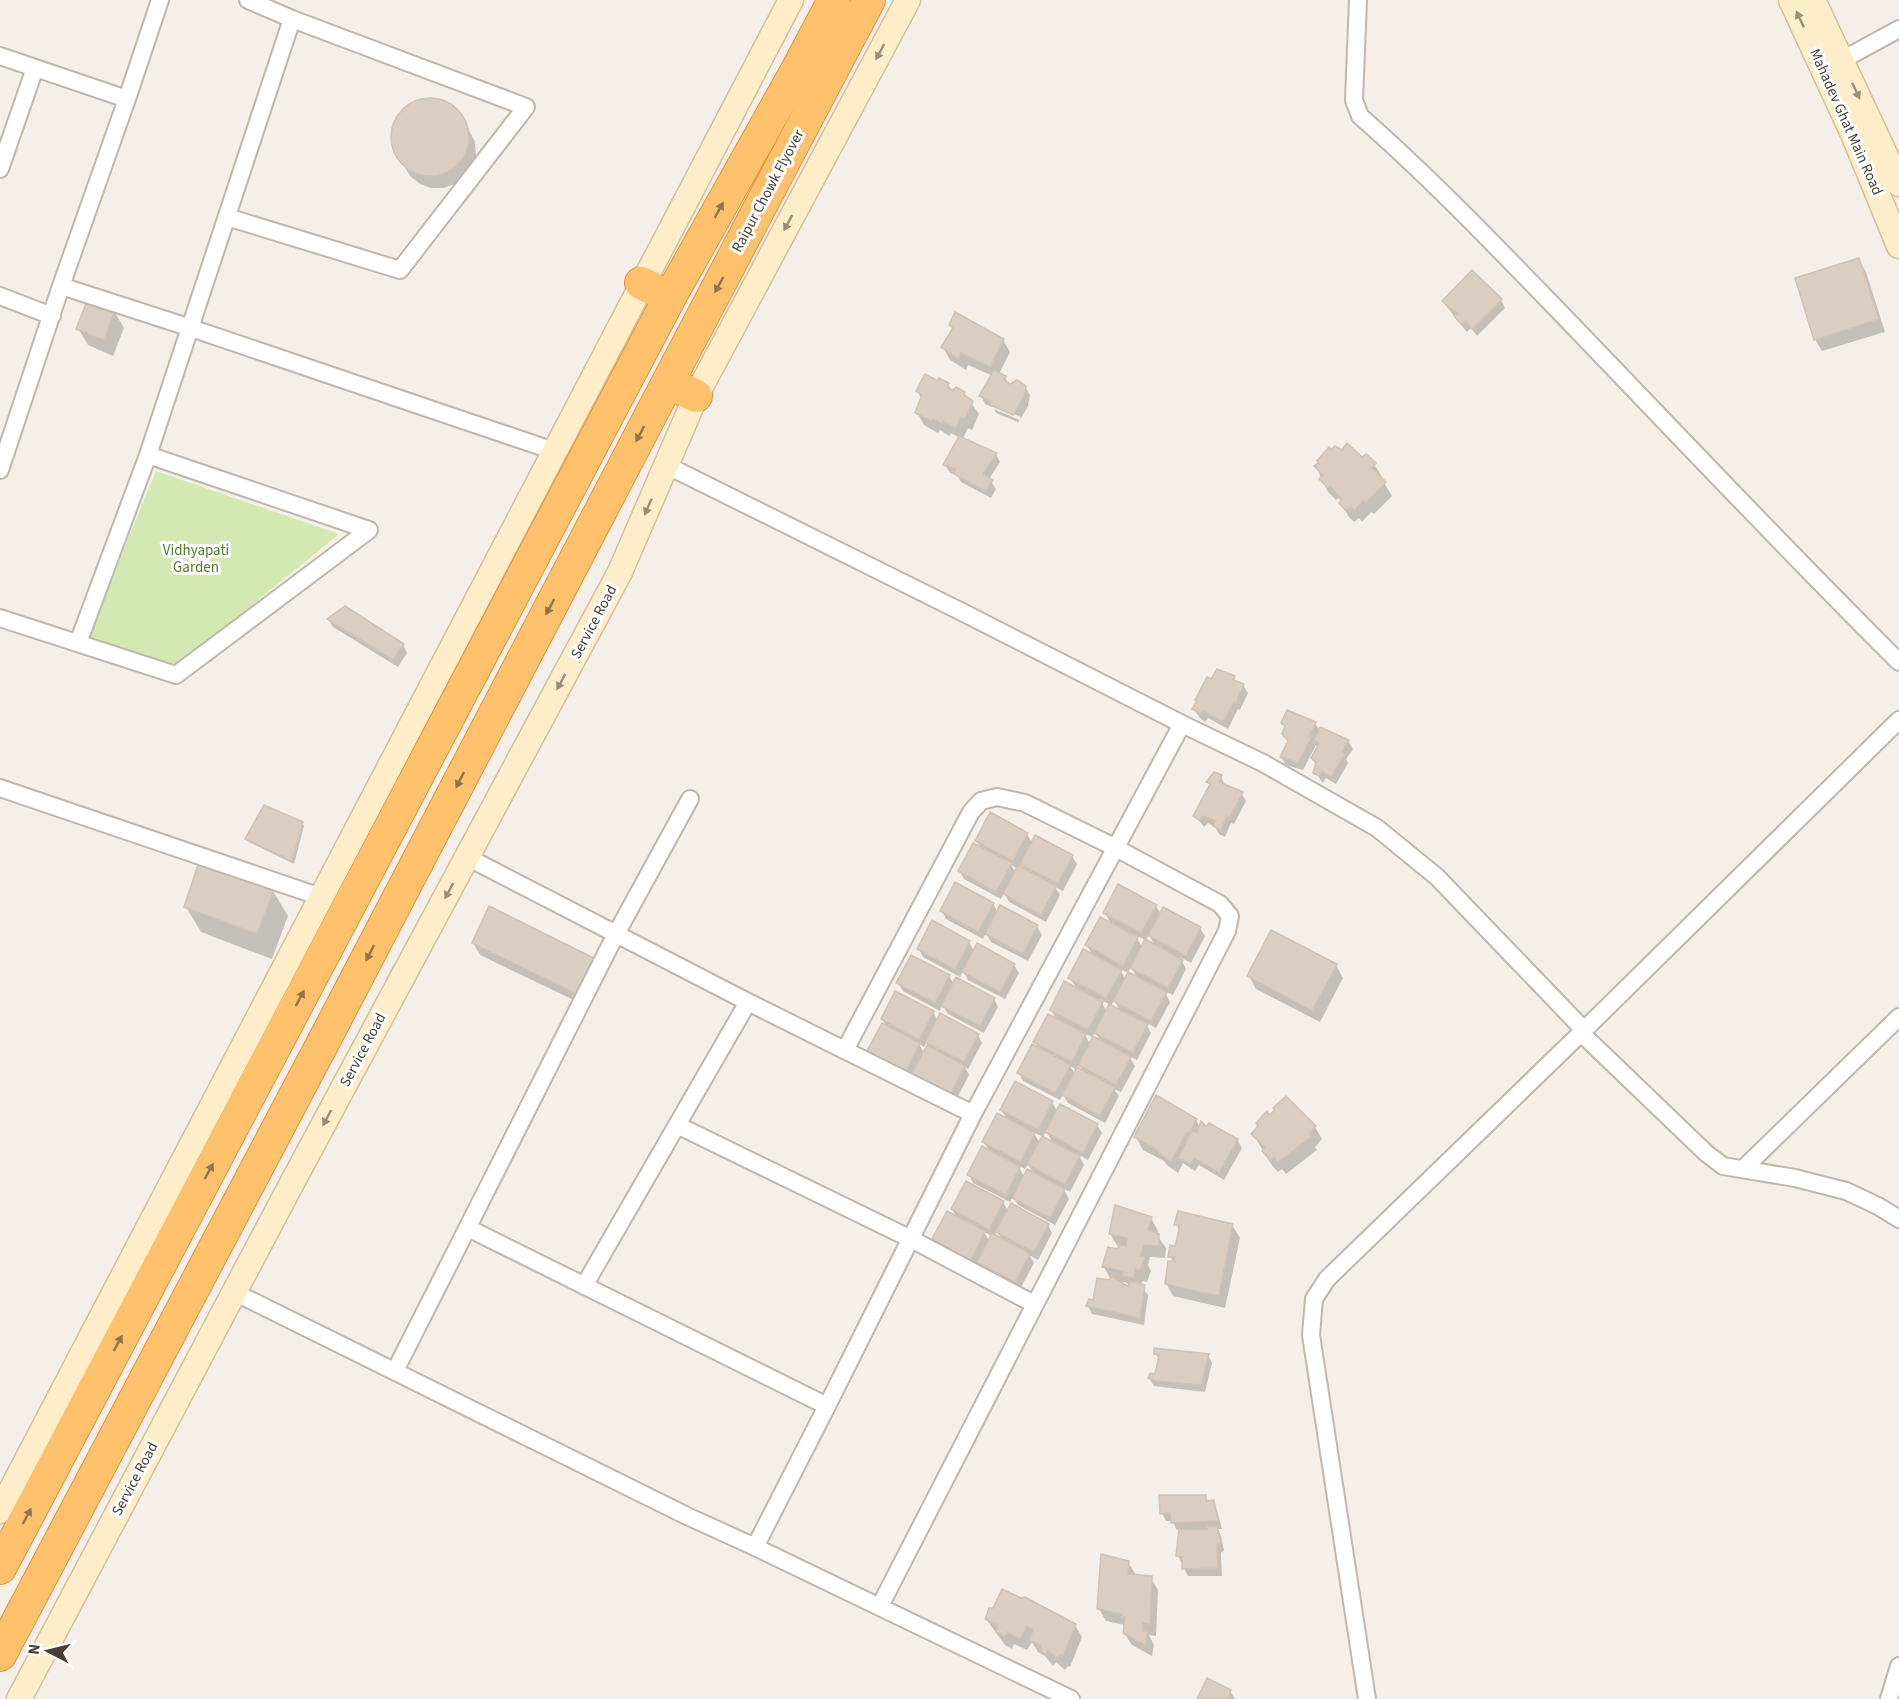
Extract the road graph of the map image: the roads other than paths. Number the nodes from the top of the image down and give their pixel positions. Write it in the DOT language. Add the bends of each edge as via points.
graph roads {
  1 [pos="160,0"];
  2 [pos="248,0"];
  3 [pos="791,0"];
  4 [pos="834,0"];
  5 [pos="869,0"];
  6 [pos="908,0"];
  7 [pos="1358,0"];
  8 [pos="1791,0"];
  9 [pos="1814,0"];
  10 [pos="292,19"];
  11 [pos="1899,29"];
  12 [pos="0,56"];
  13 [pos="1842,60"];
  14 [pos="35,68"];
  15 [pos="127,99"];
  16 [pos="0,169"];
  17 [pos="1899,184"];
  18 [pos="227,217"];
  19 [pos="1899,246"];
  20 [pos="641,283"];
  21 [pos="61,286"];
  22 [pos="0,296"];
  23 [pos="670,297"];
  24 [pos="52,316"];
  25 [pos="191,328"];
  26 [pos="668,382"];
  27 [pos="696,396"];
  28 [pos="4,448"];
  29 [pos="554,451"];
  30 [pos="148,455"];
  31 [pos="666,465"];
  32 [pos="0,470"];
  33 [pos="0,618"];
  34 [pos="78,643"];
  35 [pos="1899,662"];
  36 [pos="1899,720"];
  37 [pos="1182,724"];
  38 [pos="0,788"];
  39 [pos="690,799"];
  40 [pos="1116,848"];
  41 [pos="467,858"];
  42 [pos="321,897"];
  43 [pos="616,934"];
  44 [pos="748,1002"];
  45 [pos="1899,1017"];
  46 [pos="1583,1031"];
  47 [pos="845,1050"];
  48 [pos="973,1114"];
  49 [pos="677,1125"];
  50 [pos="1744,1168"];
  51 [pos="1899,1219"];
  52 [pos="468,1228"];
  53 [pos="911,1239"];
  54 [pos="584,1286"];
  55 [pos="234,1292"];
  56 [pos="1034,1304"];
  57 [pos="395,1371"];
  58 [pos="827,1406"];
  59 [pos="0,1511"];
  60 [pos="755,1547"];
  61 [pos="0,1568"];
  62 [pos="880,1606"];
  63 [pos="0,1654"];
  64 [pos="1899,1666"];
  65 [pos="19,1699"];
  66 [pos="1071,1699"];
  67 [pos="1367,1699"];
  68 [pos="1889,1699"];
  1 -- 15 [label="street"];
  2 -- 10 [label="street"];
  3 -- 20 [label="street"];
  23 -- 4 [label="highway, one-way"];
  5 -- 26 [label="highway, Raipur Chowk Flyover, one-way"];
  6 -- 27 [label="street, Service Road, one-way"];
  7 -- 35 [label="street" via="1354,100 1360,116 1454,204"];
  19 -- 8 [label="street, Mahadev Ghat Main Road, one-way"];
  9 -- 13 [label="street"];
  10 -- 18 [label="street"];
  10 -- 18 [label="street" via="526,107 400,270"];
  11 -- 13 [label="street"];
  12 -- 14 [label="street"];
  13 -- 17 [label="street, one-way"];
  14 -- 15 [label="street"];
  14 -- 16 [label="street"];
  15 -- 21 [label="street"];
  18 -- 25 [label="street"];
  20 -- 23 [label="highway"];
  20 -- 29 [label="street"];
  21 -- 24 [label="street"];
  21 -- 25 [label="street"];
  22 -- 24 [label="street"];
  61 -- 23 [label="highway, one-way"];
  24 -- 28 [label="street"];
  25 -- 29 [label="street"];
  25 -- 30 [label="street"];
  26 -- 27 [label="highway"];
  26 -- 63 [label="highway, Raipur Chowk Flyover, one-way"];
  27 -- 31 [label="street, Service Road"];
  28 -- 32 [label="street"];
  29 -- 42 [label="street"];
  30 -- 34 [label="street"];
  30 -- 34 [label="street" via="369,530 176,675"];
  31 -- 37 [label="street"];
  31 -- 41 [label="street, Service Road, one-way" via="621,572"];
  33 -- 34 [label="street"];
  36 -- 46 [label="street"];
  37 -- 40 [label="street"];
  37 -- 46 [label="street" via="1263,763 1377,828 1437,877"];
  38 -- 42 [label="street"];
  39 -- 43 [label="street"];
  40 -- 47 [label="street" via="1025,803 997,797 981,801 971,812"];
  40 -- 48 [label="street"];
  40 -- 56 [label="street" via="1220,904 1230,916 1227,931"];
  41 -- 43 [label="street"];
  41 -- 55 [label="street, Service Road, one-way"];
  42 -- 59 [label="street"];
  43 -- 44 [label="street"];
  43 -- 52 [label="street"];
  44 -- 47 [label="street"];
  44 -- 49 [label="street"];
  45 -- 50 [label="street"];
  46 -- 50 [label="street" via="1706,1153 1723,1166"];
  46 -- 67 [label="street" via="1327,1279 1314,1299 1311,1335"];
  47 -- 48 [label="street"];
  48 -- 53 [label="street"];
  49 -- 53 [label="street"];
  49 -- 54 [label="street"];
  50 -- 51 [label="street" via="1846,1191"];
  52 -- 54 [label="street"];
  52 -- 57 [label="street"];
  53 -- 56 [label="street"];
  53 -- 58 [label="street"];
  54 -- 58 [label="street"];
  55 -- 57 [label="street"];
  55 -- 65 [label="street, Service Road"];
  56 -- 62 [label="street"];
  57 -- 60 [label="street"];
  58 -- 60 [label="street"];
  60 -- 62 [label="street"];
  62 -- 66 [label="street"];
  64 -- 68 [label="street"];
}
